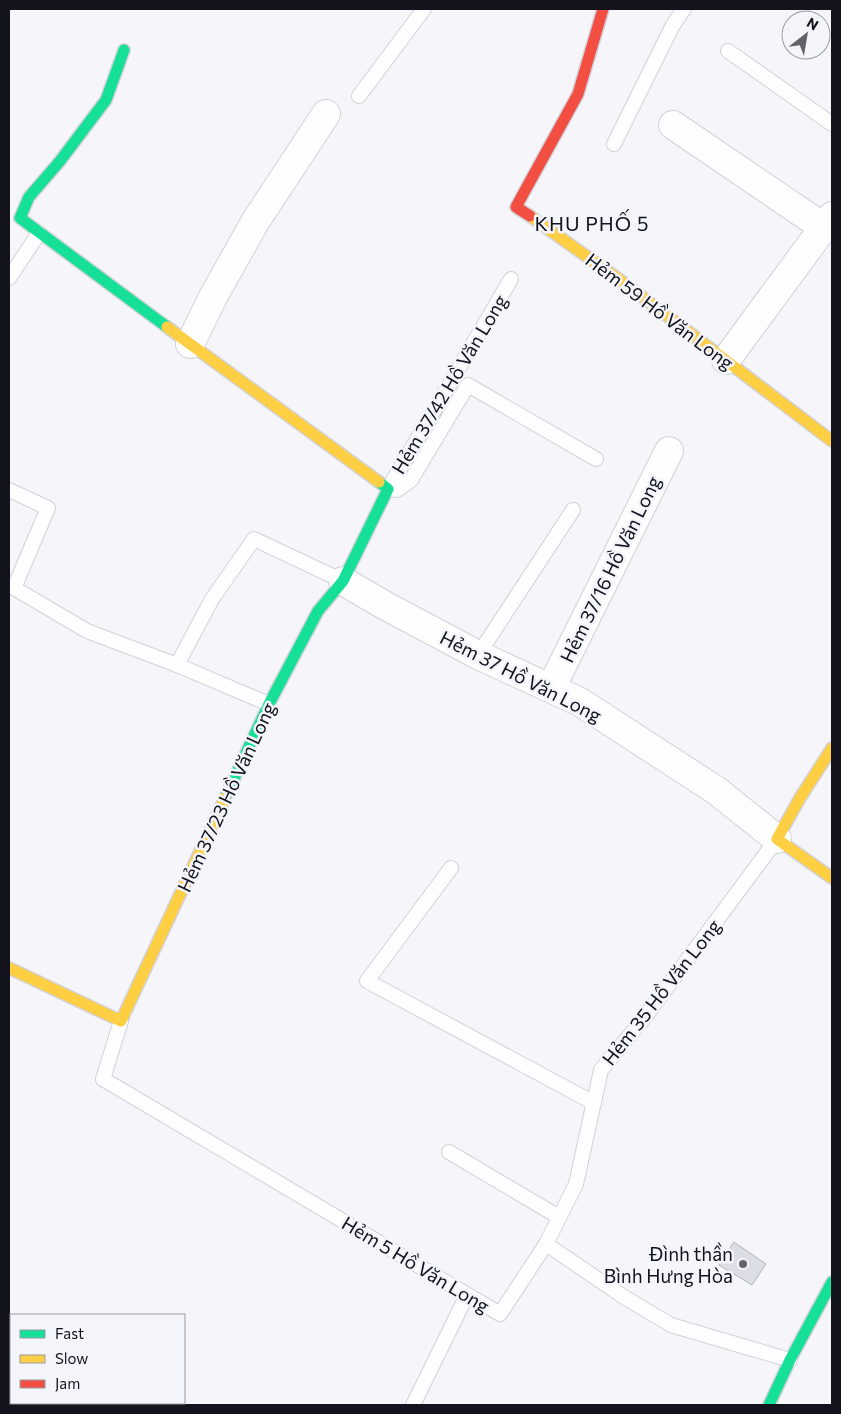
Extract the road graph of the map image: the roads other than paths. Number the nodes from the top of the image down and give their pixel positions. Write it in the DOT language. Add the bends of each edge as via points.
graph roads {
  1 [pos="424,9"];
  2 [pos="603,9"];
  3 [pos="684,9"];
  4 [pos="124,50"];
  5 [pos="728,51"];
  6 [pos="359,96"];
  7 [pos="326,114"];
  8 [pos="832,124"];
  9 [pos="673,125"];
  10 [pos="614,144"];
  11 [pos="828,222"];
  12 [pos="39,233"];
  13 [pos="9,278"];
  14 [pos="511,279"];
  15 [pos="190,344"];
  16 [pos="726,360"];
  17 [pos="832,441"];
  18 [pos="669,451"];
  19 [pos="596,459"];
  20 [pos="388,488"];
  21 [pos="9,490"];
  22 [pos="573,510"];
  23 [pos="343,582"];
  24 [pos="12,587"];
  25 [pos="478,655"];
  26 [pos="177,665"];
  27 [pos="551,688"];
  28 [pos="270,704"];
  29 [pos="832,748"];
  30 [pos="777,839"];
  31 [pos="452,868"];
  32 [pos="832,878"];
  33 [pos="9,968"];
  34 [pos="120,1020"];
  35 [pos="594,1103"];
  36 [pos="449,1152"];
  37 [pos="559,1217"];
  38 [pos="546,1244"];
  39 [pos="832,1282"];
  40 [pos="467,1295"];
  41 [pos="790,1360"];
  42 [pos="413,1405"];
  43 [pos="769,1405"];
  1 -- 6 [label="lane"];
  2 -- 16 [label="street, Hẻm 59 Hồ Văn Long" via="578,94 516,207"];
  3 -- 10 [label="lane"];
  4 -- 12 [label="street" via="106,100 60,162 29,197 20,218"];
  5 -- 8 [label="lane"];
  7 -- 15 [label="street" via="255,222"];
  9 -- 11 [label="street"];
  11 -- 16 [label="street"];
  12 -- 13 [label="lane"];
  12 -- 15 [label="street"];
  14 -- 20 [label="lane, Hẻm 37/42 Hồ Văn Long"];
  15 -- 20 [label="street"];
  16 -- 17 [label="street, Hẻm 59 Hồ Văn Long"];
  18 -- 27 [label="street, Hẻm 37/16 Hồ Văn Long"];
  19 -- 20 [label="lane" via="468,386 411,480 397,490"];
  20 -- 23 [label="street"];
  21 -- 24 [label="lane" via="48,508"];
  22 -- 25 [label="lane"];
  23 -- 25 [label="street, Hẻm 37 Hồ Văn Long"];
  23 -- 26 [label="lane" via="254,539 212,599"];
  23 -- 28 [label="street, Hẻm 37/23 Hồ Văn Long" via="318,611"];
  24 -- 26 [label="lane" via="87,631"];
  25 -- 27 [label="street, Hẻm 37 Hồ Văn Long"];
  26 -- 28 [label="lane"];
  27 -- 30 [label="street, Hẻm 37 Hồ Văn Long" via="580,702 717,791"];
  28 -- 34 [label="street, Hẻm 37/23 Hồ Văn Long"];
  29 -- 30 [label="street"];
  30 -- 32 [label="street"];
  30 -- 35 [label="lane, Hẻm 35 Hồ Văn Long" via="645,1017 601,1070"];
  31 -- 35 [label="lane" via="367,981"];
  33 -- 34 [label="street"];
  34 -- 40 [label="lane, Hẻm 5 Hồ Văn Long" via="103,1079"];
  35 -- 37 [label="lane, Hẻm 35 Hồ Văn Long" via="576,1184"];
  36 -- 37 [label="lane"];
  37 -- 38 [label="lane, Hẻm 35 Hồ Văn Long"];
  38 -- 40 [label="lane, Hẻm 5 Hồ Văn Long" via="500,1314"];
  38 -- 41 [label="lane" via="671,1325"];
  39 -- 41 [label="street"];
  40 -- 42 [label="lane"];
  41 -- 43 [label="street"];
}
